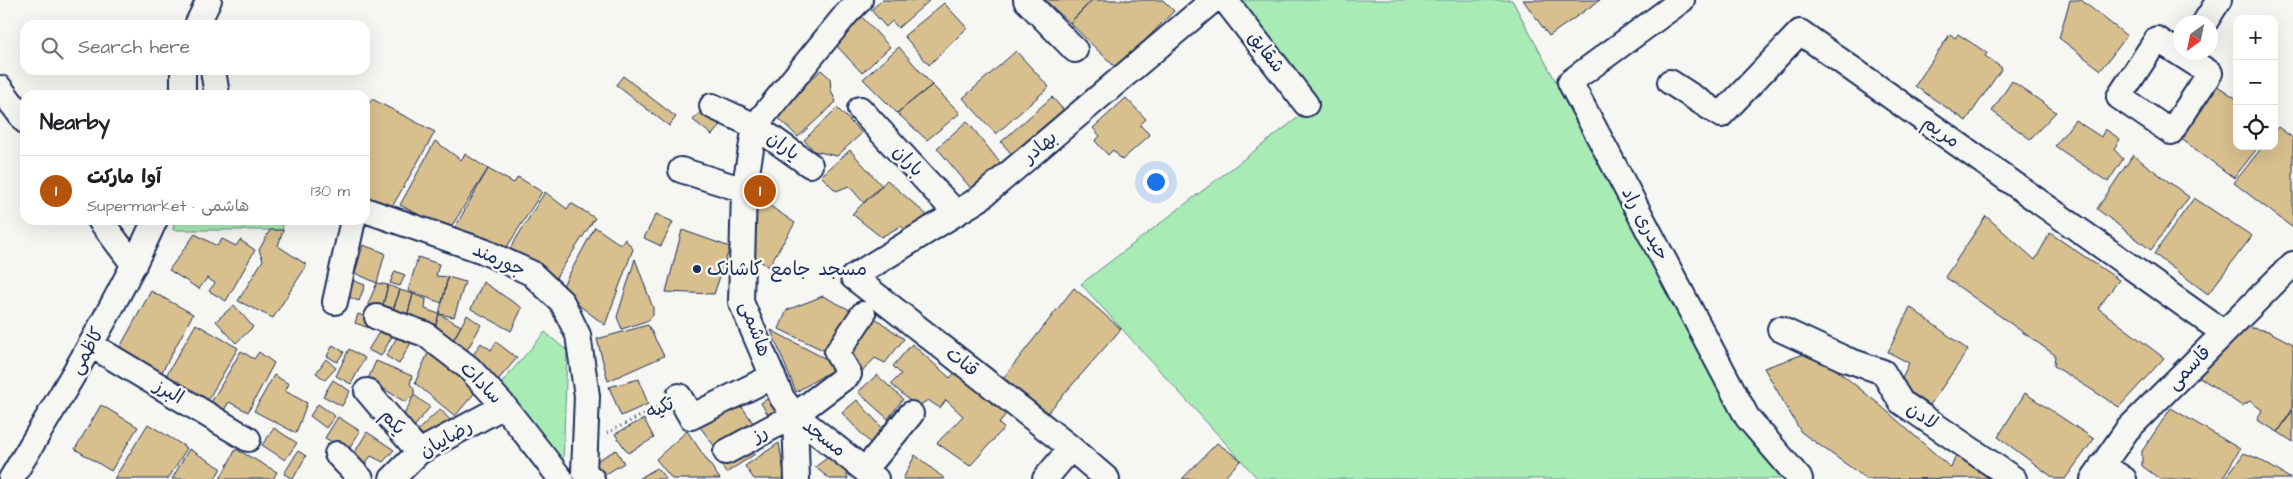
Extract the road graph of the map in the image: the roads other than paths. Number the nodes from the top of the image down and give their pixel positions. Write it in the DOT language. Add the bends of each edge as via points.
graph roads {
  1 [pos="209,0"];
  2 [pos="860,0"];
  3 [pos="1026,0"];
  4 [pos="1214,0"];
  5 [pos="1225,0"];
  6 [pos="1682,0"];
  7 [pos="2220,0"];
  8 [pos="2210,15"];
  9 [pos="200,20"];
  10 [pos="1075,50"];
  11 [pos="183,75"];
  12 [pos="214,75"];
  13 [pos="1670,82"];
  14 [pos="0,88"];
  15 [pos="183,90"];
  16 [pos="216,90"];
  17 [pos="1306,104"];
  18 [pos="712,106"];
  19 [pos="860,109"];
  20 [pos="20,114"];
  21 [pos="755,126"];
  22 [pos="810,166"];
  23 [pos="681,170"];
  24 [pos="744,190"];
  25 [pos="370,212"];
  26 [pos="956,213"];
  27 [pos="104,225"];
  28 [pos="153,225"];
  29 [pos="352,225"];
  30 [pos="2293,264"];
  31 [pos="134,265"];
  32 [pos="854,277"];
  33 [pos="335,302"];
  34 [pos="863,314"];
  35 [pos="377,317"];
  36 [pos="1780,329"];
  37 [pos="2224,333"];
  38 [pos="91,346"];
  39 [pos="773,376"];
  40 [pos="367,391"];
  41 [pos="679,396"];
  42 [pos="504,406"];
  43 [pos="911,414"];
  44 [pos="795,415"];
  45 [pos="248,439"];
  46 [pos="1071,448"];
  47 [pos="419,452"];
  48 [pos="726,452"];
  49 [pos="337,454"];
  50 [pos="2097,472"];
  51 [pos="871,475"];
  52 [pos="584,477"];
  53 [pos="11,479"];
  54 [pos="361,479"];
  55 [pos="392,479"];
  56 [pos="561,479"];
  57 [pos="797,479"];
  58 [pos="1045,479"];
  59 [pos="1107,479"];
  60 [pos="1800,479"];
  61 [pos="2014,479"];
  62 [pos="2124,479"];
  1 -- 9 [label="street"];
  2 -- 21 [label="street, هاشمی" via="846,12"];
  3 -- 10 [label="street"];
  4 -- 26 [label="street, بهادر" via="979,198"];
  5 -- 17 [label="street, شقایق"];
  6 -- 60 [label="street, حیدری راد" via="1570,82 1747,417"];
  7 -- 8 [label="street"];
  11 -- 15 [label="street"];
  12 -- 16 [label="street"];
  13 -- 37 [label="street, مریم" via="1721,115 1800,32"];
  14 -- 20 [label="street"];
  18 -- 21 [label="street, یاران"];
  19 -- 26 [label="street, باران"];
  21 -- 22 [label="street, یاران"];
  21 -- 24 [label="street, هاشمی"];
  23 -- 24 [label="street"];
  24 -- 39 [label="street, هاشمی" via="741,302"];
  25 -- 52 [label="street, جورمند" via="483,251 531,273 562,302 578,335 587,396"];
  26 -- 32 [label="street, بهادر"];
  27 -- 31 [label="street"];
  28 -- 31 [label="street, کاظمی"];
  29 -- 33 [label="street"];
  30 -- 37 [label="street, قاسمی"];
  31 -- 38 [label="street, کاظمی"];
  32 -- 46 [label="street, قنات"];
  34 -- 44 [label="street, رز" via="837,353 849,374"];
  35 -- 42 [label="street, سادات" via="425,334 469,368"];
  36 -- 61 [label="street, لادن" via="1845,359 1883,372 1901,402"];
  37 -- 50 [label="street, قاسمی" via="2127,430"];
  38 -- 45 [label="street, البرز"];
  38 -- 53 [label="street, کاظمی"];
  39 -- 41 [label="street, تکیه" via="691,417"];
  39 -- 44 [label="street, هاشمی" via="782,398"];
  40 -- 47 [label="street, یکم"];
  42 -- 47 [label="street, رضاییان"];
  42 -- 56 [label="street, سادات"];
  43 -- 51 [label="street"];
  44 -- 48 [label="street, رز"];
  44 -- 51 [label="street, مسجد"];
  44 -- 57 [label="street"];
  46 -- 58 [label="street"];
  46 -- 59 [label="street, قنات"];
  47 -- 55 [label="street, رضاییان"];
  49 -- 54 [label="street"];
  50 -- 62 [label="street"];
}
